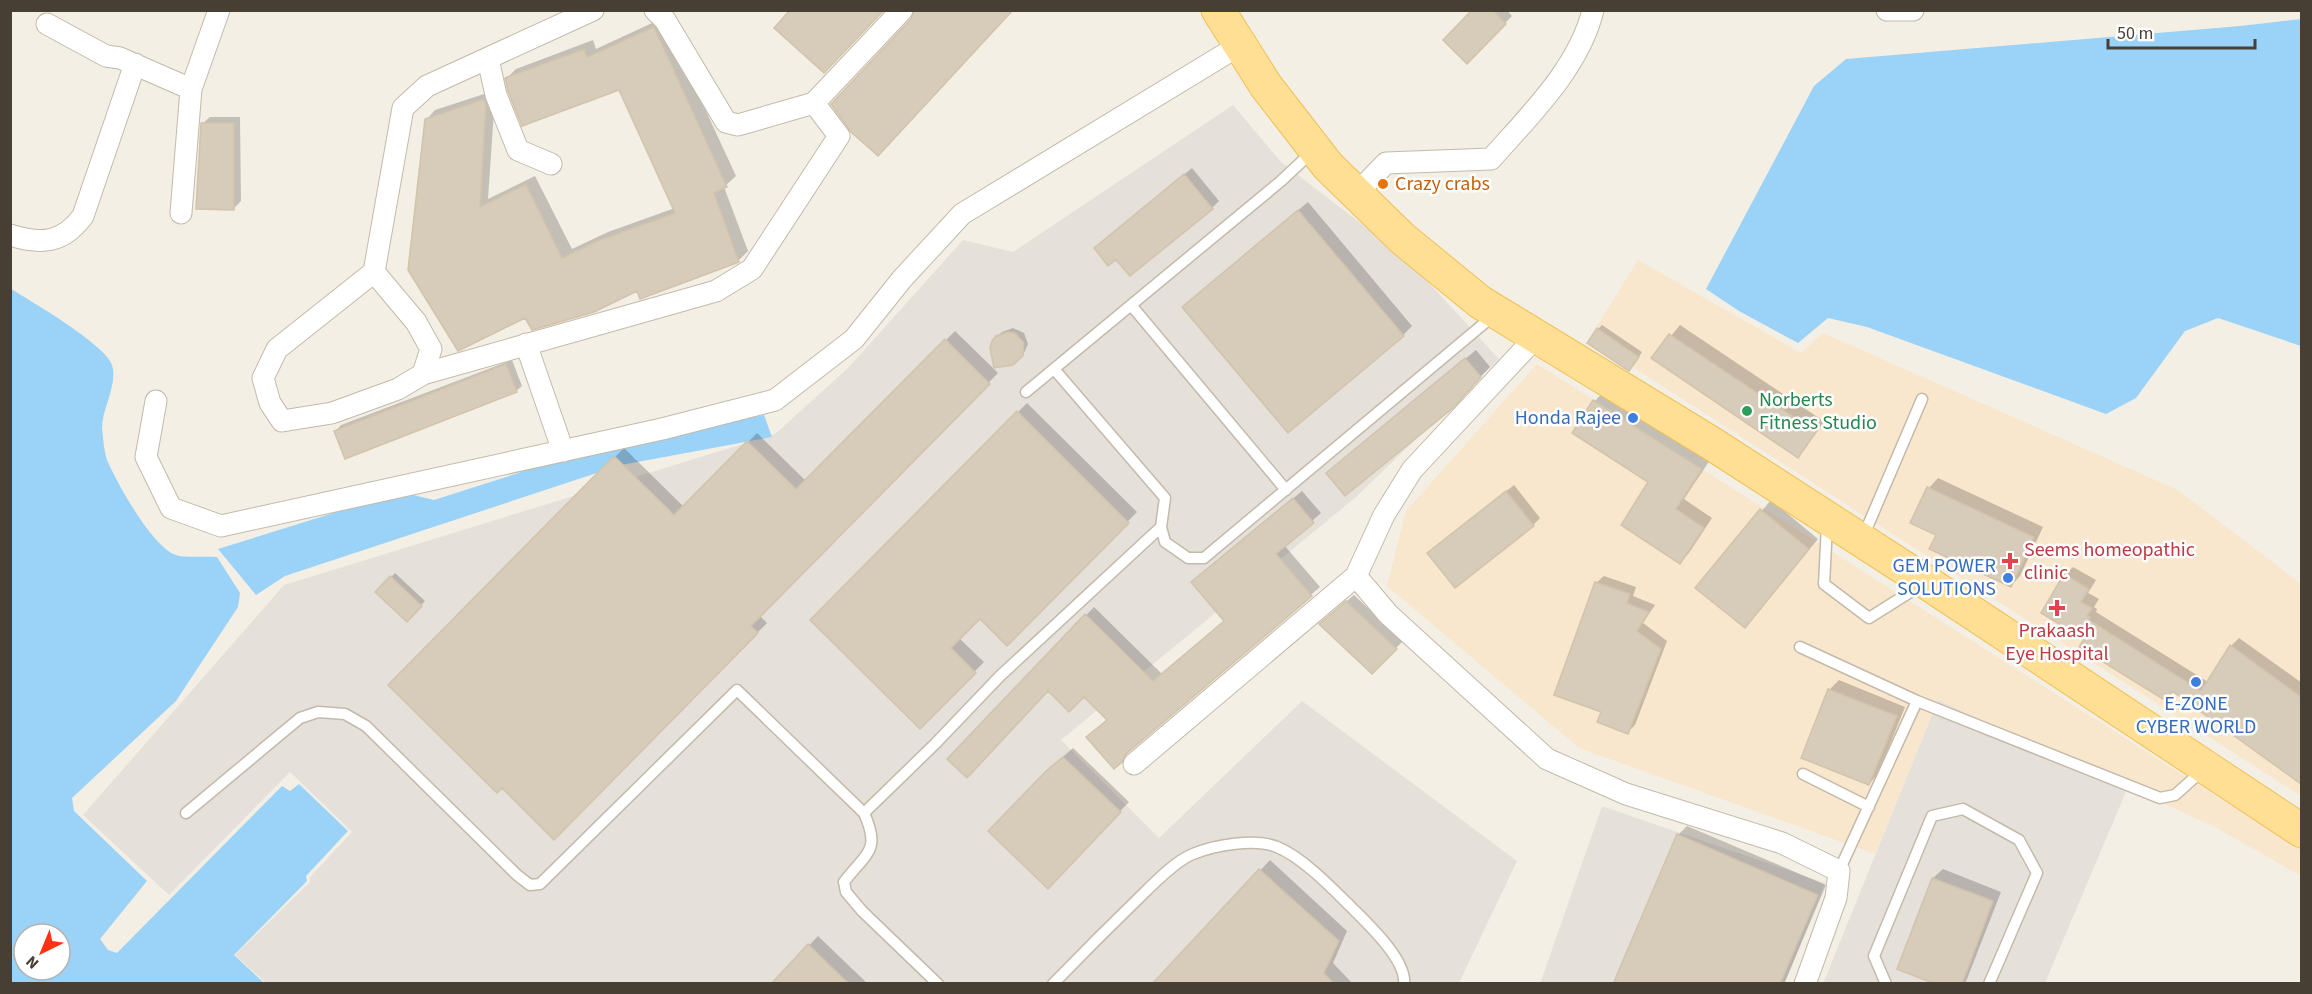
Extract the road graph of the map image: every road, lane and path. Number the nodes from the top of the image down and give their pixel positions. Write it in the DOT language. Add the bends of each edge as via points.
graph roads {
  1 [pos="219,10"];
  2 [pos="593,10"];
  3 [pos="655,10"];
  4 [pos="902,10"];
  5 [pos="1218,10"];
  6 [pos="1593,10"];
  7 [pos="1887,10"];
  8 [pos="1913,10"];
  9 [pos="47,24"];
  10 [pos="1240,45"];
  11 [pos="488,59"];
  12 [pos="135,64"];
  13 [pos="191,88"];
  14 [pos="814,103"];
  15 [pos="1315,149"];
  16 [pos="551,164"];
  17 [pos="1356,194"];
  18 [pos="181,213"];
  19 [pos="10,235"];
  20 [pos="374,272"];
  21 [pos="1131,304"];
  22 [pos="1497,312"];
  23 [pos="1536,337"];
  24 [pos="526,344"];
  25 [pos="1054,369"];
  26 [pos="423,374"];
  27 [pos="1026,392"];
  28 [pos="1922,399"];
  29 [pos="156,401"];
  30 [pos="563,450"];
  31 [pos="1286,490"];
  32 [pos="1827,519"];
  33 [pos="1161,527"];
  34 [pos="1861,540"];
  35 [pos="1356,576"];
  36 [pos="1926,582"];
  37 [pos="1800,647"];
  38 [pos="1917,701"];
  39 [pos="1134,764"];
  40 [pos="2206,768"];
  41 [pos="1803,774"];
  42 [pos="1869,807"];
  43 [pos="186,813"];
  44 [pos="864,813"];
  45 [pos="2300,826"];
  46 [pos="1839,871"];
  47 [pos="938,984"];
  48 [pos="1053,984"];
  49 [pos="1404,984"];
  50 [pos="1805,984"];
  51 [pos="1886,984"];
  52 [pos="1989,984"];
  1 -- 13 [label="street"];
  2 -- 11 [label="street"];
  3 -- 14 [label="street" via="665,20 726,122 738,125"];
  4 -- 14 [label="street"];
  5 -- 10 [label="main road"];
  6 -- 17 [label="street" via="1588,31 1552,90 1491,159 1386,163"];
  7 -- 8 [label="street"];
  9 -- 12 [label="street" via="106,56"];
  10 -- 15 [label="main road"];
  10 -- 30 [label="street" via="962,214 854,339 775,400"];
  11 -- 16 [label="street" via="496,95 518,150"];
  11 -- 20 [label="street" via="427,87 403,108"];
  12 -- 13 [label="street"];
  12 -- 19 [label="street" via="83,216 73,230 55,240 27,240"];
  13 -- 18 [label="street"];
  14 -- 24 [label="street" via="839,136 752,269 716,291"];
  15 -- 17 [label="main road"];
  15 -- 21 [label="lane"];
  17 -- 22 [label="main road" via="1403,239"];
  20 -- 26 [label="street" via="416,322 431,349"];
  20 -- 26 [label="street" via="277,349 263,378 270,403 282,421 332,413 398,389"];
  21 -- 25 [label="lane"];
  21 -- 31 [label="lane"];
  22 -- 23 [label="main road"];
  22 -- 31 [label="lane"];
  23 -- 32 [label="main road"];
  23 -- 35 [label="street" via="1412,470 1384,515"];
  24 -- 26 [label="street"];
  24 -- 30 [label="street"];
  25 -- 27 [label="lane"];
  25 -- 33 [label="lane" via="1165,498"];
  28 -- 34 [label="lane"];
  29 -- 30 [label="street" via="146,457 171,508 221,526"];
  31 -- 33 [label="lane" via="1204,558 1188,558 1166,542"];
  32 -- 34 [label="main road"];
  32 -- 36 [label="lane" via="1824,584 1869,618"];
  33 -- 44 [label="lane" via="1000,676"];
  34 -- 36 [label="main road"];
  35 -- 39 [label="street"];
  35 -- 46 [label="street" via="1389,614 1547,759 1626,794 1782,843"];
  36 -- 40 [label="main road"];
  37 -- 38 [label="lane"];
  38 -- 40 [label="lane" via="2160,798 2175,795"];
  38 -- 42 [label="lane"];
  40 -- 45 [label="main road"];
  41 -- 42 [label="lane"];
  42 -- 46 [label="lane"];
  43 -- 44 [label="lane" via="300,718 318,712 345,714 375,734 517,875 530,885 540,884 736,690"];
  44 -- 47 [label="lane" via="873,833 872,847 844,882 846,892"];
  46 -- 50 [label="street" via="1836,898"];
  48 -- 49 [label="lane" via="1160,878 1191,854 1252,841 1278,847 1344,899 1393,955 1405,976"];
  51 -- 52 [label="lane" via="1874,956 1932,816 1963,809 2019,840 2037,873"];
}
